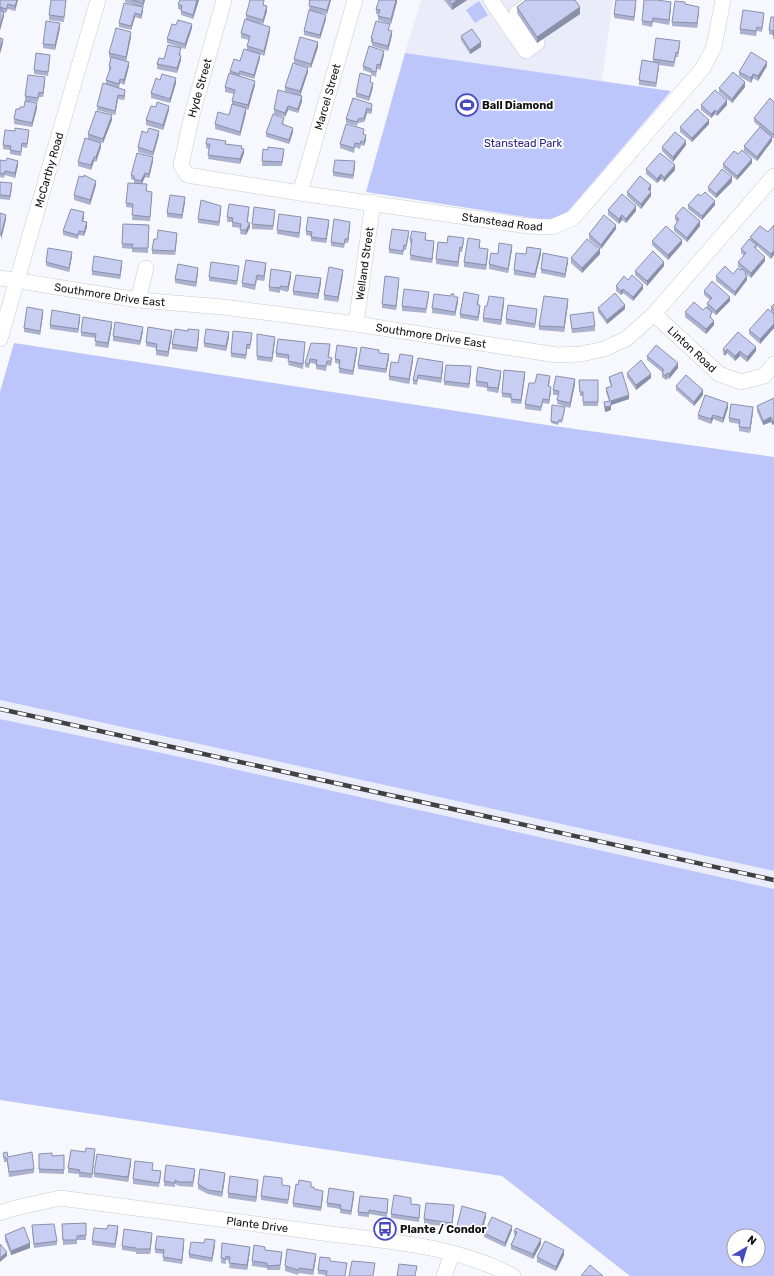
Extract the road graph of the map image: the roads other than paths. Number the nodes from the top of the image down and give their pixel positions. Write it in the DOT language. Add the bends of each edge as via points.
graph roads {
  1 [pos="98,0"];
  2 [pos="224,0"];
  3 [pos="355,0"];
  4 [pos="491,0"];
  5 [pos="536,0"];
  6 [pos="723,0"];
  7 [pos="187,175"];
  8 [pos="774,176"];
  9 [pos="300,193"];
  10 [pos="373,202"];
  11 [pos="146,268"];
  12 [pos="0,278"];
  13 [pos="16,281"];
  14 [pos="138,300"];
  15 [pos="654,314"];
  16 [pos="356,324"];
  17 [pos="0,339"];
  18 [pos="774,364"];
  19 [pos="0,1214"];
  20 [pos="452,1254"];
  21 [pos="444,1276"];
  22 [pos="513,1276"];
  1 -- 13 [label="street, McCarthy Road"];
  2 -- 7 [label="street, Hyde Street" via="182,157 181,166"];
  3 -- 9 [label="street, Marcel Street"];
  4 -- 5 [label="street" via="526,51 537,43 517,13"];
  6 -- 10 [label="street, Stanstead Road" via="714,47 703,68 573,218 552,227 528,226"];
  7 -- 9 [label="street, Stanstead Road"];
  8 -- 15 [label="street, Southmore Drive East"];
  9 -- 10 [label="street, Stanstead Road"];
  10 -- 16 [label="street, Welland Street"];
  11 -- 14 [label="street"];
  12 -- 13 [label="street, Southmore Drive East"];
  13 -- 14 [label="street, Southmore Drive East"];
  13 -- 17 [label="street, McCarthy Road"];
  14 -- 16 [label="street, Southmore Drive East" via="223,307"];
  15 -- 16 [label="street, Southmore Drive East" via="626,339 604,349 581,354 557,355"];
  15 -- 18 [label="street, Linton Road" via="719,374 741,382 764,376"];
  19 -- 20 [label="street, Plante Drive" via="60,1198 393,1242"];
  20 -- 21 [label="street"];
  20 -- 22 [label="street, Plante Drive" via="492,1265"];
}
